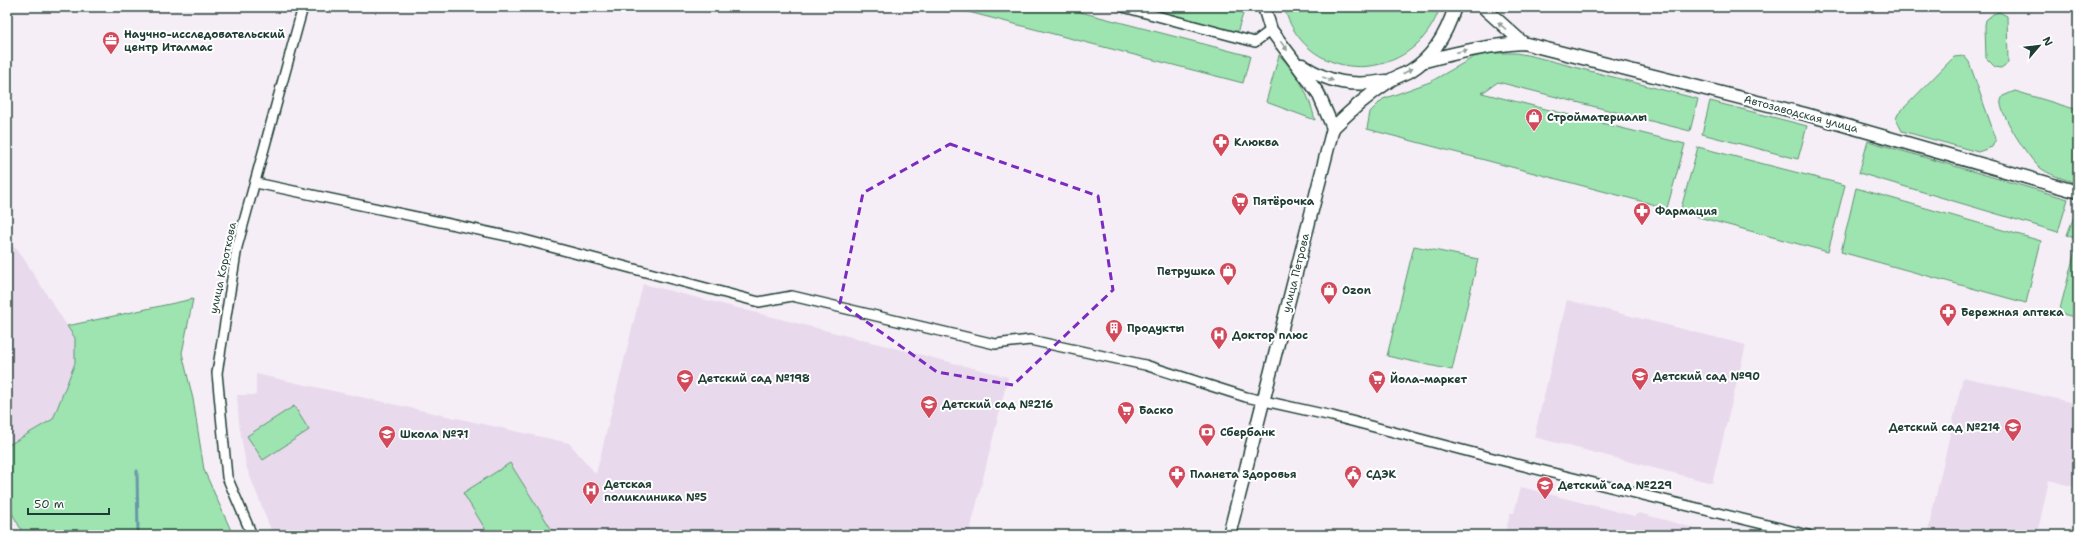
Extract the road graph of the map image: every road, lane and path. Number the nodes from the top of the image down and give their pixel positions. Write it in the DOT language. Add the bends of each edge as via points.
graph roads {
  1 [pos="303,7"];
  2 [pos="1123,7"];
  3 [pos="1264,7"];
  4 [pos="1455,7"];
  5 [pos="1483,7"];
  6 [pos="1271,30"];
  7 [pos="1523,43"];
  8 [pos="1294,60"];
  9 [pos="1425,61"];
  10 [pos="1390,80"];
  11 [pos="1333,128"];
  12 [pos="256,183"];
  13 [pos="2078,192"];
  14 [pos="1263,400"];
  15 [pos="252,535"];
  16 [pos="1229,535"];
  17 [pos="1808,535"];
  1 -- 12 [label="street, улица Короткова"];
  2 -- 6 [label="street" via="1255,42"];
  3 -- 6 [label="main road"];
  4 -- 9 [label="main road" via="1445,34"];
  7 -- 5 [label="main road, one-way"];
  6 -- 8 [label="main road, one-way"];
  9 -- 7 [label="main road, one-way" via="1492,45"];
  7 -- 13 [label="main road, Автозаводская улица" via="1805,114"];
  8 -- 10 [label="main road, one-way" via="1315,74 1339,83 1365,85"];
  8 -- 11 [label="main road" via="1318,93"];
  10 -- 9 [label="main road, one-way"];
  10 -- 11 [label="main road" via="1360,101"];
  11 -- 14 [label="main road, улица Петрова"];
  12 -- 14 [label="street" via="521,240 759,302 792,296 995,344 1030,340 1145,365"];
  12 -- 15 [label="street, улица Короткова" via="237,247 217,372 227,477"];
  14 -- 16 [label="main road, улица Петрова"];
  14 -- 17 [label="street"];
}
